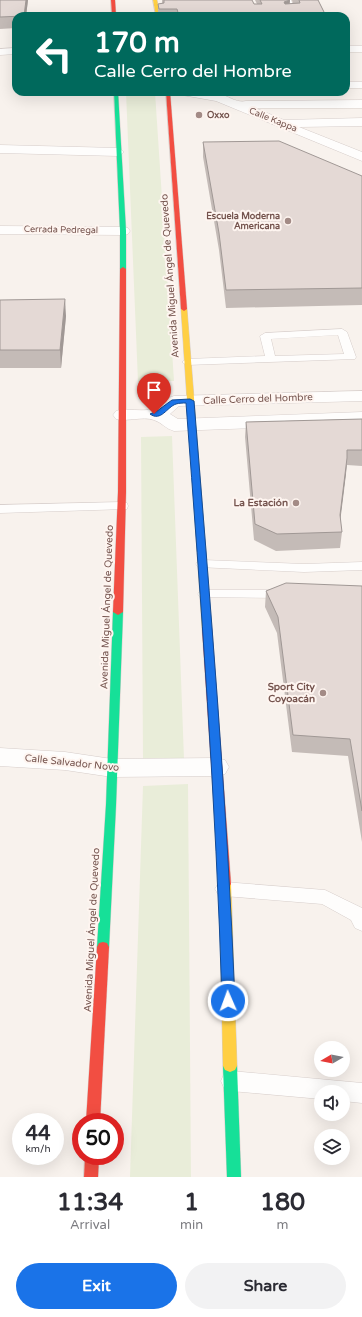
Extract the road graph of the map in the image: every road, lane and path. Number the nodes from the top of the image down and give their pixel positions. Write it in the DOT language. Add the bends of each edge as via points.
graph roads {
  1 [pos="113,0"];
  2 [pos="155,0"];
  3 [pos="288,0"];
  4 [pos="114,12"];
  5 [pos="157,12"];
  6 [pos="293,12"];
  7 [pos="350,42"];
  8 [pos="362,42"];
  9 [pos="350,49"];
  10 [pos="362,49"];
  11 [pos="12,51"];
  12 [pos="0,52"];
  13 [pos="350,85"];
  14 [pos="362,85"];
  15 [pos="116,96"];
  16 [pos="168,96"];
  17 [pos="207,96"];
  18 [pos="362,104"];
  19 [pos="236,105"];
  20 [pos="362,122"];
  21 [pos="281,123"];
  22 [pos="362,142"];
  23 [pos="327,143"];
  24 [pos="0,149"];
  25 [pos="118,152"];
  26 [pos="362,157"];
  27 [pos="0,230"];
  28 [pos="123,231"];
  29 [pos="271,360"];
  30 [pos="187,362"];
  31 [pos="362,396"];
  32 [pos="190,401"];
  33 [pos="122,414"];
  34 [pos="159,414"];
  35 [pos="362,418"];
  36 [pos="192,424"];
  37 [pos="122,506"];
  38 [pos="0,509"];
  39 [pos="203,564"];
  40 [pos="362,566"];
  41 [pos="205,594"];
  42 [pos="298,594"];
  43 [pos="0,757"];
  44 [pos="216,767"];
  45 [pos="112,768"];
  46 [pos="224,889"];
  47 [pos="362,923"];
  48 [pos="231,1081"];
  49 [pos="362,1093"];
  50 [pos="93,1113"];
  51 [pos="92,1165"];
  52 [pos="91,1177"];
  53 [pos="234,1177"];
  1 -- 4 [label="main road"];
  2 -- 5 [label="main road"];
  3 -- 6 [label="lane"];
  7 -- 8 [label="street"];
  9 -- 10 [label="street"];
  11 -- 12 [label="street"];
  13 -- 14 [label="street"];
  15 -- 25 [label="main road, Avenida Miguel Ángel de Quevedo"];
  16 -- 30 [label="main road, Avenida Miguel Ángel de Quevedo"];
  17 -- 19 [label="street, Calle Kappa"];
  18 -- 19 [label="street"];
  19 -- 21 [label="street, Calle Kappa"];
  20 -- 21 [label="street"];
  21 -- 23 [label="street, Calle Kappa"];
  22 -- 23 [label="street"];
  23 -- 26 [label="street, Calle Kappa"];
  24 -- 25 [label="street"];
  25 -- 28 [label="main road, Avenida Miguel Ángel de Quevedo"];
  27 -- 28 [label="street, Cerrada Pedregal"];
  28 -- 33 [label="main road, Avenida Miguel Ángel de Quevedo"];
  29 -- 29 [label="lane" via="265,336 342,332 351,357"];
  29 -- 30 [label="lane"];
  30 -- 32 [label="main road, Avenida Miguel Ángel de Quevedo"];
  31 -- 32 [label="street, Calle Cerro del Hombre"];
  32 -- 34 [label="street, Calle Cerro del Hombre" via="174,401"];
  32 -- 36 [label="main road, Avenida Miguel Ángel de Quevedo"];
  33 -- 34 [label="street"];
  33 -- 37 [label="main road, Avenida Miguel Ángel de Quevedo"];
  34 -- 36 [label="street" via="174,425"];
  35 -- 36 [label="street"];
  36 -- 39 [label="main road, Avenida Miguel Ángel de Quevedo"];
  37 -- 38 [label="lane"];
  37 -- 45 [label="main road, Avenida Miguel Ángel de Quevedo"];
  39 -- 40 [label="lane" via="304,568"];
  39 -- 41 [label="main road, Avenida Miguel Ángel de Quevedo"];
  41 -- 42 [label="lane"];
  41 -- 44 [label="main road, Avenida Miguel Ángel de Quevedo"];
  43 -- 45 [label="street, Calle Salvador Novo" via="65,761"];
  44 -- 45 [label="street, Calle Salvador Novo"];
  44 -- 46 [label="main road, Avenida Miguel Ángel de Quevedo"];
  45 -- 50 [label="main road, Avenida Miguel Ángel de Quevedo"];
  46 -- 47 [label="lane" via="325,897 358,915"];
  46 -- 48 [label="main road, Avenida Miguel Ángel de Quevedo"];
  48 -- 49 [label="lane"];
  48 -- 53 [label="main road, Avenida Miguel Ángel de Quevedo"];
  51 -- 52 [label="main road"];
}
